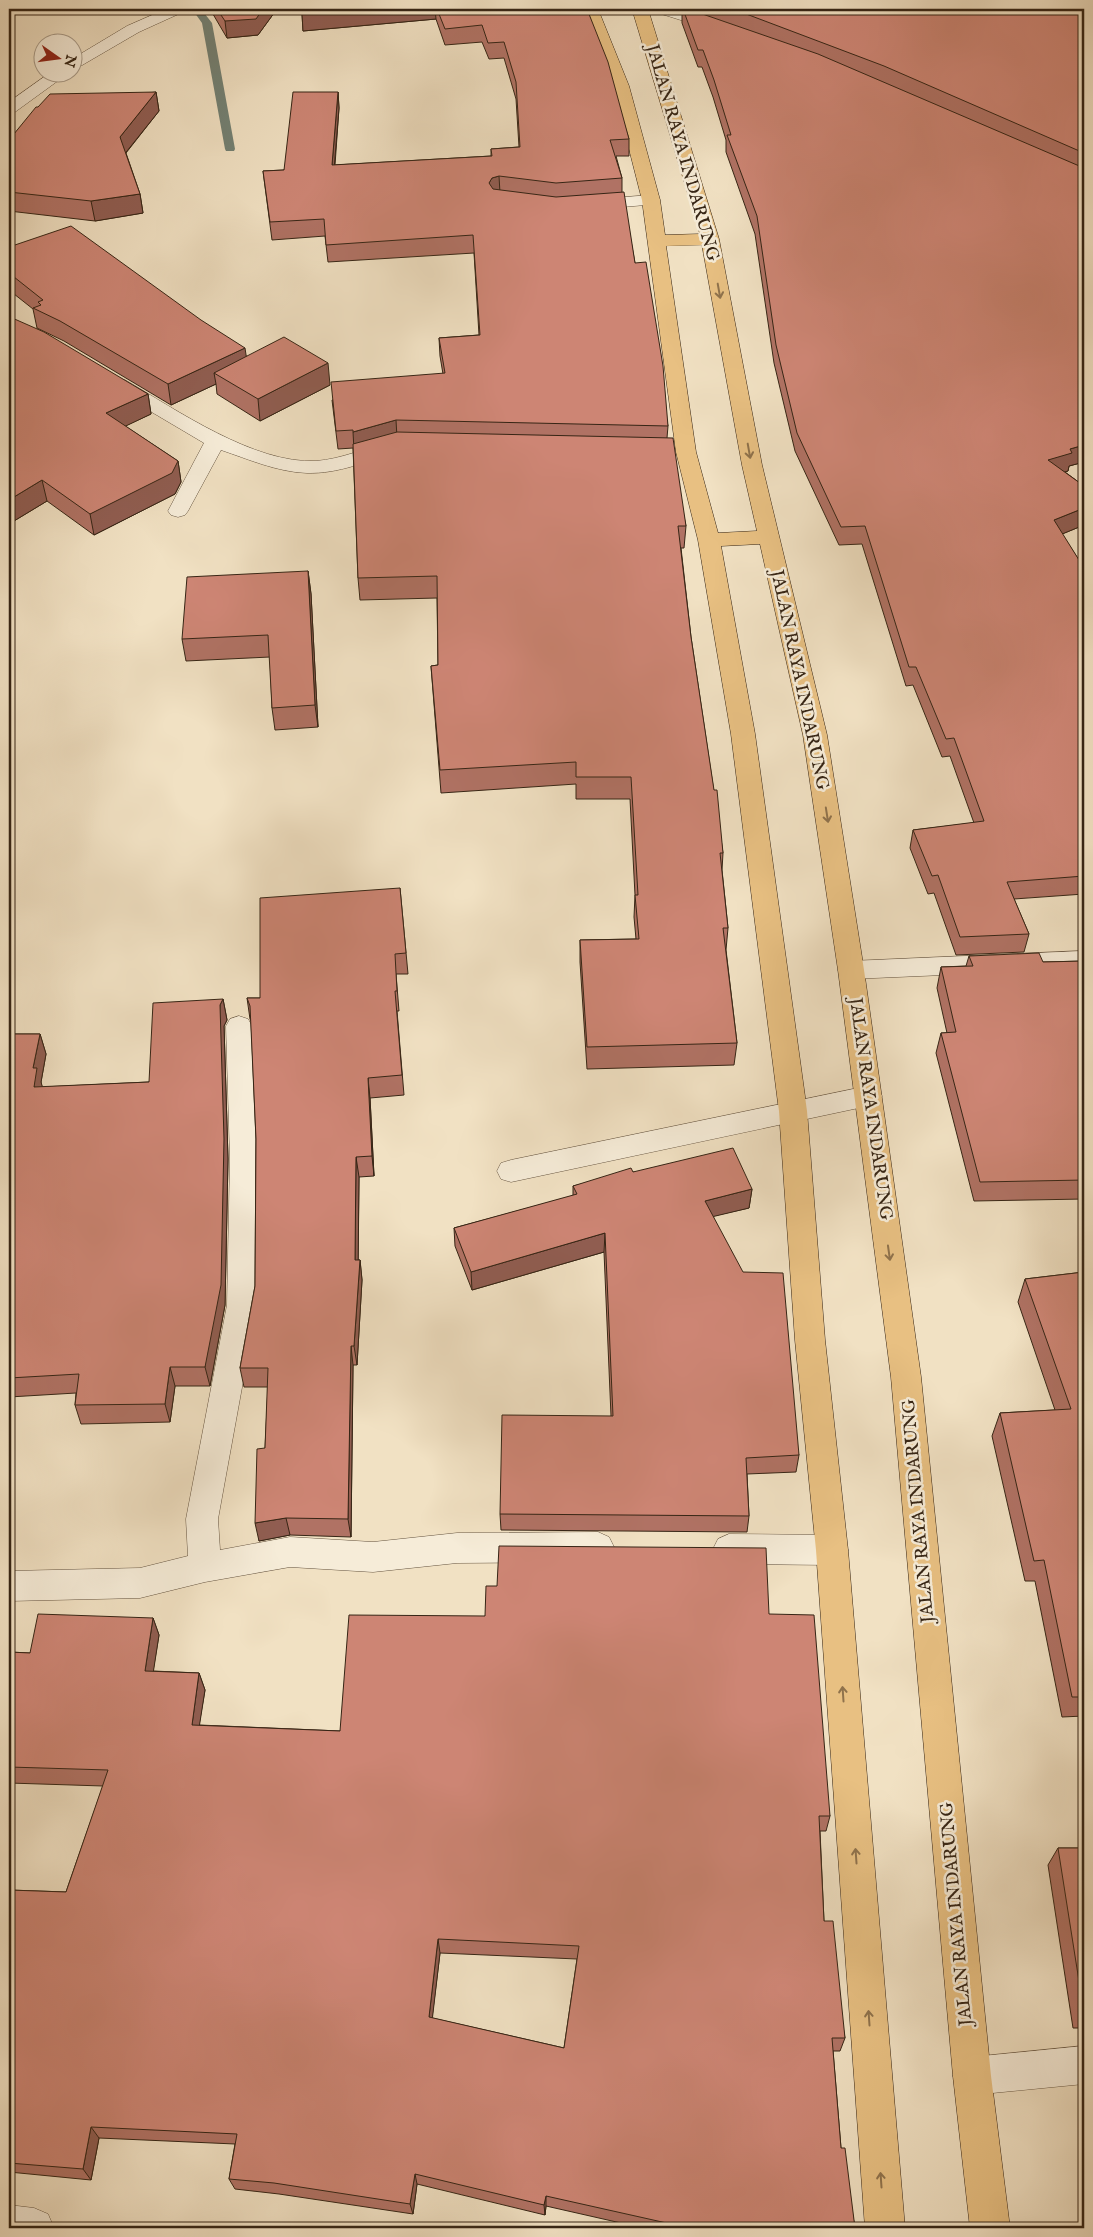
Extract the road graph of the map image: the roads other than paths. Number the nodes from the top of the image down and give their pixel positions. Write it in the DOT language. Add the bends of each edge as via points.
graph roads {
  1 [pos="177,9"];
  2 [pos="590,9"];
  3 [pos="640,9"];
  4 [pos="660,9"];
  5 [pos="731,31"];
  6 [pos="82,60"];
  7 [pos="48,82"];
  8 [pos="9,109"];
  9 [pos="651,200"];
  10 [pos="572,206"];
  11 [pos="710,239"];
  12 [pos="658,241"];
  13 [pos="106,376"];
  14 [pos="215,441"];
  15 [pos="406,447"];
  16 [pos="178,511"];
  17 [pos="768,537"];
  18 [pos="709,540"];
  19 [pos="1084,960"];
  20 [pos="851,970"];
  21 [pos="239,1026"];
  22 [pos="868,1096"];
  23 [pos="793,1111"];
  24 [pos="511,1171"];
  25 [pos="623,1547"];
  26 [pos="703,1548"];
  27 [pos="832,1550"];
  28 [pos="205,1567"];
  29 [pos="9,1586"];
  30 [pos="1084,2065"];
  31 [pos="972,2076"];
  32 [pos="9,2226"];
  33 [pos="34,2228"];
  34 [pos="885,2228"];
  35 [pos="990,2228"];
  1 -- 6 [label="street" via="133,29"];
  2 -- 9 [label="highway" via="621,86"];
  3 -- 11 [label="highway, JALAN RAYA INDARUNG"];
  4 -- 5 [label="street"];
  7 -- 8 [label="street"];
  9 -- 10 [label="street"];
  9 -- 12 [label="highway"];
  11 -- 12 [label="highway"];
  11 -- 17 [label="highway, JALAN RAYA INDARUNG, one-way"];
  12 -- 18 [label="highway" via="676,451"];
  13 -- 14 [label="street"];
  14 -- 15 [label="street" via="306,468 396,446"];
  14 -- 16 [label="street"];
  17 -- 18 [label="highway"];
  17 -- 20 [label="highway, JALAN RAYA INDARUNG, one-way" via="815,735"];
  18 -- 23 [label="highway" via="743,734"];
  19 -- 20 [label="street"];
  20 -- 22 [label="highway, JALAN RAYA INDARUNG"];
  21 -- 28 [label="street" via="244,1159 242,1305 202,1519"];
  22 -- 23 [label="street"];
  22 -- 31 [label="highway, JALAN RAYA INDARUNG, one-way" via="906,1377"];
  23 -- 24 [label="street"];
  23 -- 27 [label="highway" via="810,1340"];
  25 -- 28 [label="street" via="457,1548 373,1557 290,1552"];
  26 -- 27 [label="street"];
  34 -- 27 [label="highway, one-way"];
  28 -- 29 [label="street" via="140,1583"];
  30 -- 31 [label="street"];
  31 -- 35 [label="highway, JALAN RAYA INDARUNG"];
  32 -- 33 [label="street"];
}
